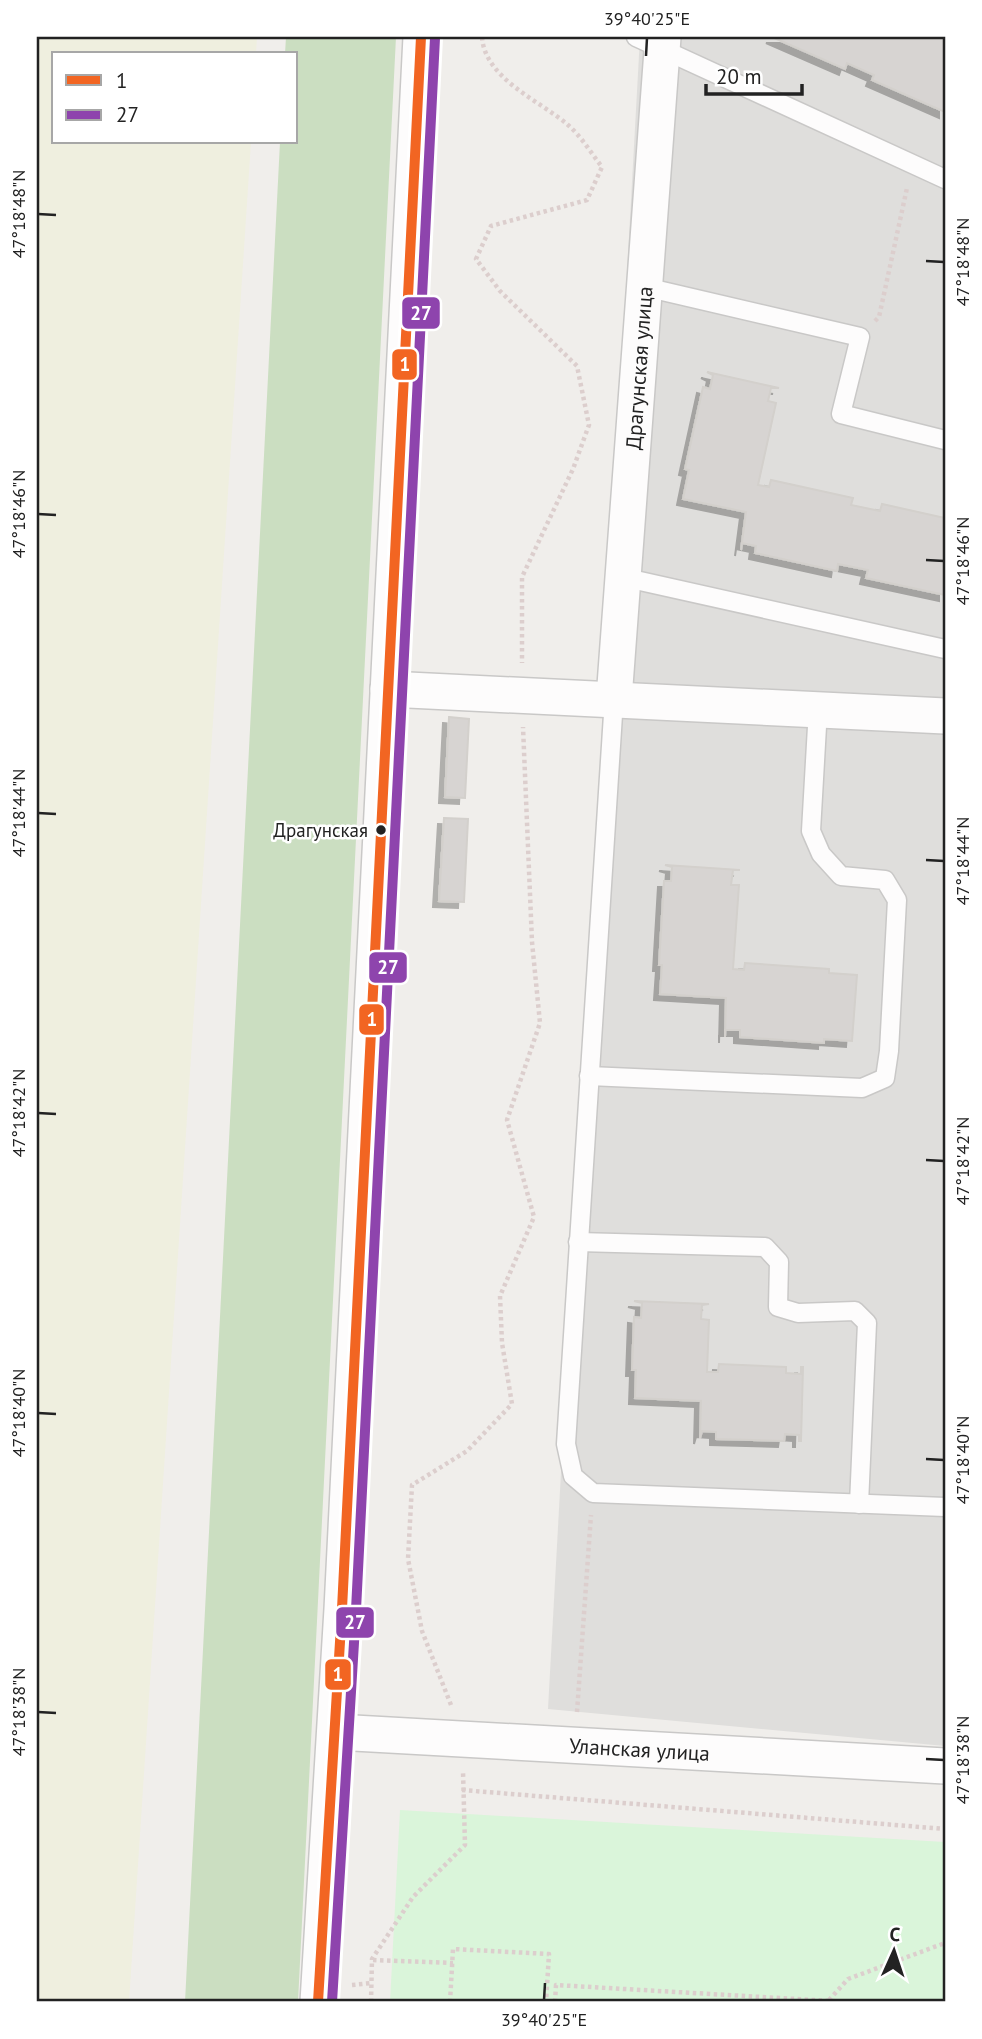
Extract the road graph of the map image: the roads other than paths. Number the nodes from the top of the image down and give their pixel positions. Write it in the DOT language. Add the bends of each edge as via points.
graph roads {
  1 [pos="421,37"];
  2 [pos="654,40"];
  3 [pos="945,179"];
  4 [pos="645,287"];
  5 [pos="945,440"];
  6 [pos="622,577"];
  7 [pos="945,649"];
  8 [pos="388,689"];
  9 [pos="614,699"];
  10 [pos="818,709"];
  11 [pos="945,716"];
  12 [pos="589,1076"];
  13 [pos="578,1242"];
  14 [pos="859,1504"];
  15 [pos="945,1507"];
  16 [pos="335,1732"];
  17 [pos="945,1766"];
  18 [pos="318,2002"];
  1 -- 8 [label="street"];
  2 -- 3 [label="lane"];
  2 -- 4 [label="street, Драгунская улица"];
  4 -- 5 [label="lane" via="860,337 841,414"];
  4 -- 6 [label="street, Драгунская улица"];
  6 -- 7 [label="lane"];
  6 -- 9 [label="street, Драгунская улица"];
  8 -- 9 [label="street"];
  8 -- 16 [label="street"];
  9 -- 10 [label="street"];
  9 -- 12 [label="lane"];
  10 -- 11 [label="street"];
  10 -- 12 [label="lane" via="811,831 821,854 841,876 885,880 897,900 885,1078 862,1088"];
  12 -- 13 [label="lane"];
  13 -- 14 [label="lane" via="566,1444 573,1476 593,1493"];
  13 -- 14 [label="lane" via="765,1247 779,1262 778,1307 799,1313 855,1311 867,1323"];
  14 -- 15 [label="lane"];
  16 -- 17 [label="street, Уланская улица"];
  16 -- 18 [label="street"];
}
